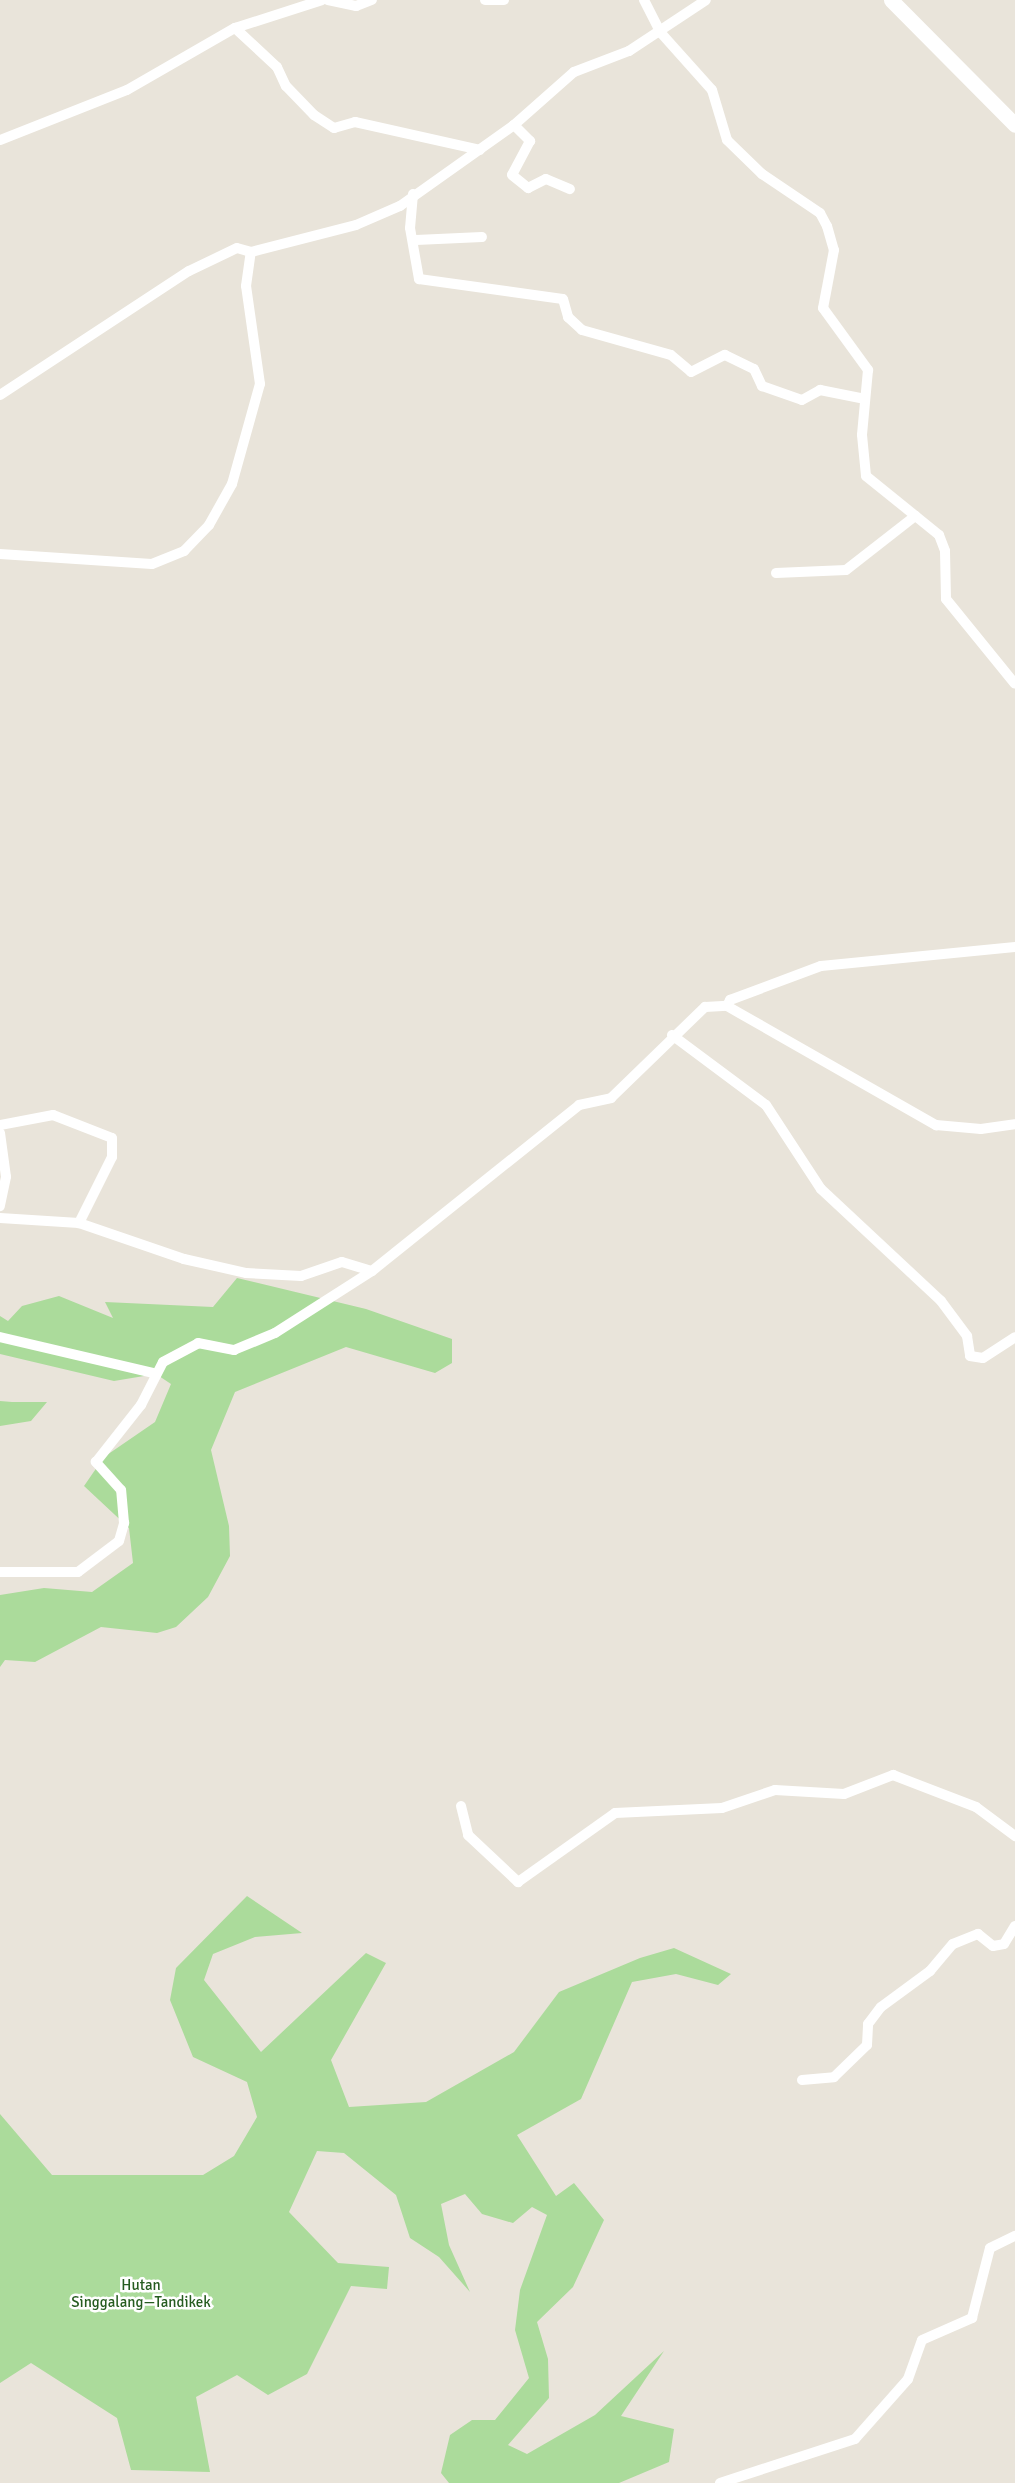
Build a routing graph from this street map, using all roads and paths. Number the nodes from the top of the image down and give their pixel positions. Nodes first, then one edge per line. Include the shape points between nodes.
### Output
1 (322, 0) edge
2 (328, 0) edge
3 (372, 0) edge
4 (485, 0) edge
5 (504, 0) edge
6 (644, 0) edge
7 (706, 0) edge
8 (891, 0) edge
9 (235, 28) junction
10 (661, 33) junction
11 (514, 124) junction
12 (1015, 125) edge
13 (0, 140) edge
14 (480, 150) junction
15 (570, 189) dead end
16 (413, 194) junction
17 (482, 237) dead end
18 (416, 240) junction
19 (251, 252) junction
20 (0, 395) edge
21 (866, 399) junction
22 (915, 516) junction
23 (0, 554) edge
24 (776, 573) dead end
25 (1015, 684) edge
26 (1015, 947) edge
27 (727, 1006) junction
28 (672, 1035) junction
29 (1015, 1124) edge
30 (0, 1125) edge
31 (0, 1133) edge
32 (0, 1206) edge
33 (0, 1218) edge
34 (79, 1223) junction
35 (372, 1270) junction
36 (0, 1337) edge
37 (1015, 1337) edge
38 (154, 1373) junction
39 (0, 1572) edge
40 (461, 1806) dead end
41 (1015, 1836) edge
42 (1015, 1926) edge
43 (802, 2080) dead end
44 (1015, 2236) edge
45 (720, 2483) edge

1 - 9 street
2 - 3 street via 356,6
4 - 5 street
6 - 10 street
7 - 10 street
8 - 12 main road
9 - 13 street via 127,90
9 - 14 street via 278,67 286,86 314,115 334,128 355,122 399,136
10 - 11 street via 574,72
10 - 21 street via 712,90 727,140 738,153 820,213 834,240 823,308 864,362
11 - 14 street
11 - 15 street via 530,141 512,175 528,188 546,179
14 - 16 street
16 - 18 street via 410,228
16 - 19 street via 380,216
17 - 18 street
18 - 21 street via 417,272 424,281 563,298 568,317 582,330 671,355 691,372 725,355 754,369 762,386 802,400 820,390
19 - 20 street via 237,248 189,271
19 - 23 street via 246,286 260,384 232,484 197,540 169,561 152,564
21 - 22 street via 866,476
22 - 24 street via 846,570
22 - 25 street via 944,543 946,599
26 - 27 street via 821,966 730,1000
27 - 28 street via 705,1006
27 - 29 street via 936,1125 981,1129
28 - 35 street via 611,1098 579,1105
28 - 37 street via 766,1105 821,1189 941,1301 967,1336 970,1356 983,1358
30 - 34 street via 53,1115 112,1138 112,1157
31 - 32 street via 6,1177
33 - 34 street
34 - 35 street via 184,1259 246,1273 301,1276 342,1262
35 - 38 street via 275,1334 234,1350 198,1343 174,1354
36 - 38 street
38 - 39 street via 141,1405 96,1461 121,1490 124,1523 119,1541 78,1572
40 - 41 street via 468,1834 518,1881 615,1813 722,1808 775,1790 844,1794 893,1775 976,1807
42 - 43 street via 1004,1944 993,1946 978,1934 953,1944 930,1971 880,2007 868,2024 867,2045 834,2077
44 - 45 street via 990,2248 972,2318 922,2340 908,2379 855,2439

